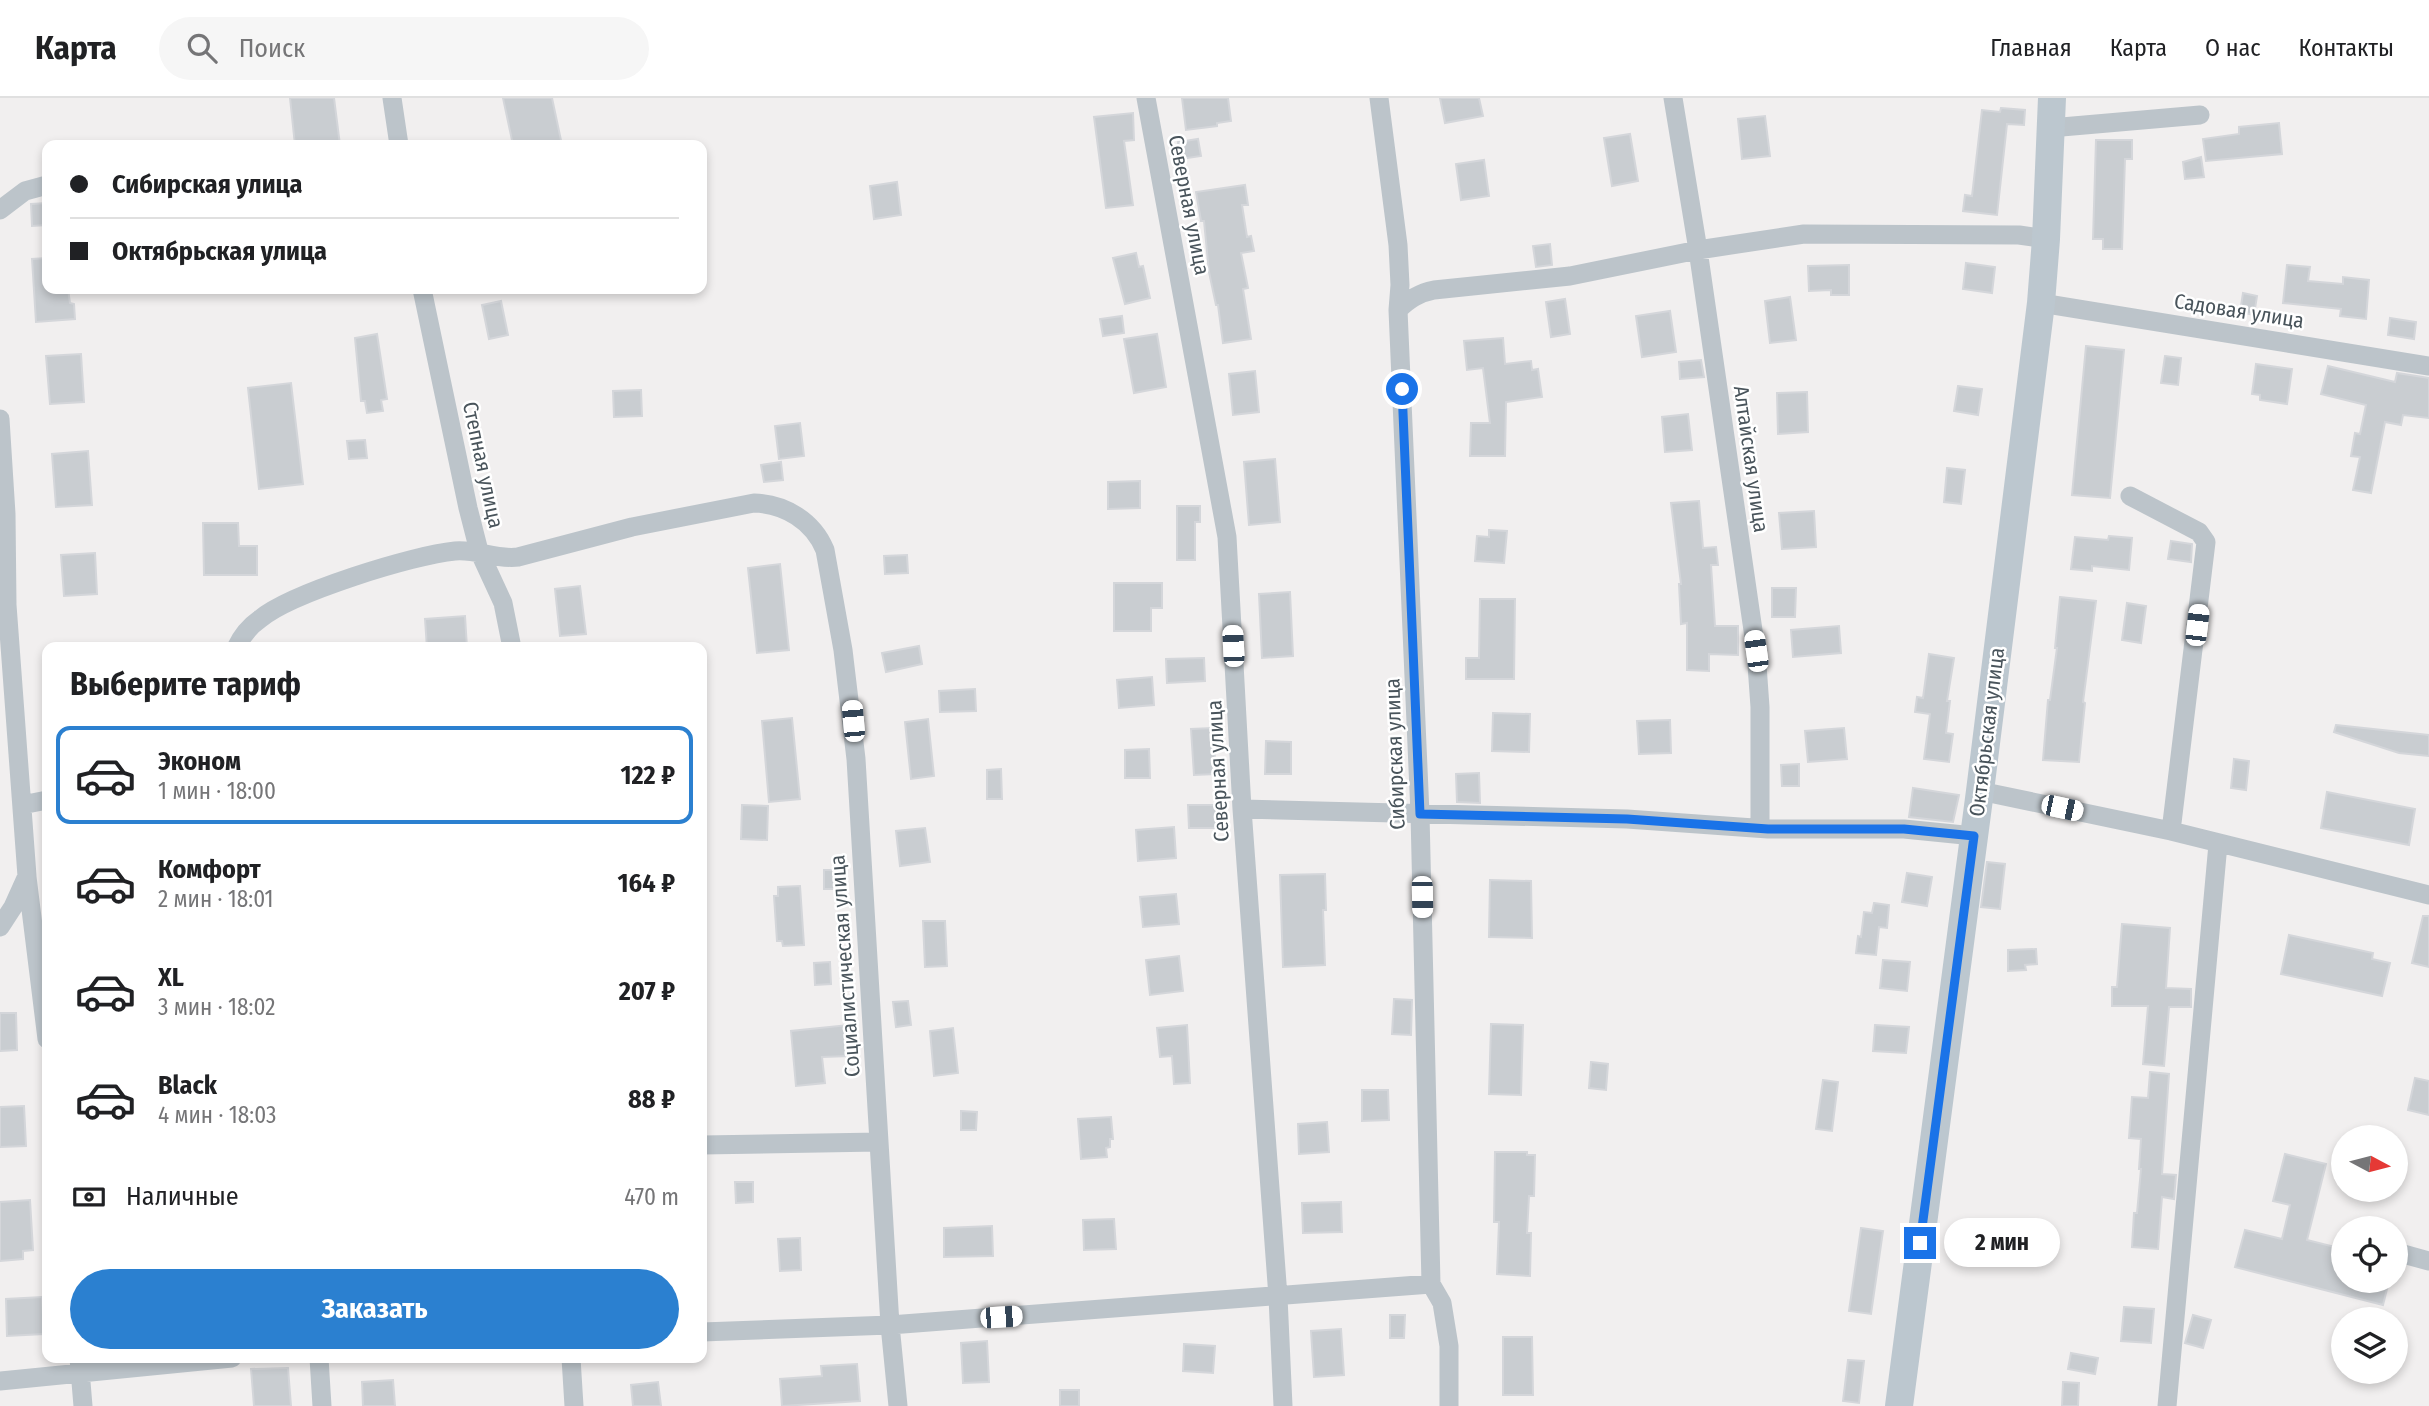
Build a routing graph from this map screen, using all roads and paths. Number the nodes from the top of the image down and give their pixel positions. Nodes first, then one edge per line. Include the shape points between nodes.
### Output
1 (392, 98) edge
2 (1146, 98) edge
3 (1379, 98) edge
4 (1674, 98) edge
5 (2052, 98) edge
6 (2200, 115) dead end
7 (2050, 128) junction
8 (398, 140) edge
9 (42, 186) edge
10 (0, 210) edge
11 (2046, 239) junction
12 (1698, 250) junction
13 (423, 294) edge
14 (2041, 303) junction
15 (1398, 310) junction
16 (2429, 366) edge
17 (0, 419) edge
18 (2130, 496) dead end
19 (479, 551) junction
20 (238, 642) edge
21 (511, 642) edge
22 (1980, 791) junction
23 (42, 801) edge
24 (22, 805) junction
25 (1242, 809) junction
26 (1420, 814) junction
27 (1760, 828) junction
28 (2171, 831) junction
29 (1974, 836) junction
30 (2218, 844) junction
31 (27, 876) junction
32 (2429, 895) edge
33 (0, 927) edge
34 (42, 984) edge
35 (879, 1142) junction
36 (707, 1144) edge
37 (2408, 1255) edge
38 (2429, 1261) edge
39 (1432, 1284) junction
40 (1278, 1297) junction
41 (890, 1325) junction
42 (707, 1332) edge
43 (123, 1363) edge
44 (319, 1363) edge
45 (571, 1363) edge
46 (80, 1365) edge
47 (0, 1381) edge
48 (83, 1406) edge
49 (322, 1406) edge
50 (574, 1406) edge
51 (898, 1406) edge
52 (1283, 1406) edge
53 (1449, 1406) edge
54 (1899, 1406) edge
55 (2167, 1406) edge

1 - 8 street
2 - 25 street, Северная улица via 1227,537
3 - 15 street, Сибирская улица via 1398,245
4 - 12 street, Алтайская улица
5 - 7 street, Октябрьская улица
6 - 7 street
7 - 11 street, Октябрьская улица
9 - 10 street via 25,191
11 - 12 street via 1804,234
11 - 14 street, Октябрьская улица
12 - 15 street via 1570,276 1434,290 1415,296
12 - 27 street, Алтайская улица via 1756,651
13 - 19 street, Степная улица
14 - 16 street, Садовая улица
14 - 22 street, Октябрьская улица
15 - 26 street, Сибирская улица
17 - 24 street via 7,605
18 - 28 street via 2199,532 2207,548
19 - 20 street via 442,552 321,589 260,618
19 - 21 street, Степная улица via 500,596
19 - 35 street, Социалистическая улица via 518,556 754,503 791,512 813,529 825,550 851,702
22 - 28 street
22 - 29 street, Октябрьская улица
23 - 24 street
24 - 31 street
25 - 26 street
25 - 40 street, Северная улица
26 - 27 street via 1627,819
26 - 39 street, Сибирская улица
27 - 29 street via 1904,829
28 - 30 street
29 - 54 street, Октябрьская улица
30 - 32 street
30 - 55 street
31 - 33 street
31 - 34 street
35 - 36 street
35 - 41 street, Социалистическая улица
37 - 38 street
39 - 40 street
39 - 53 street, Сибирская улица via 1442,1303 1449,1346
40 - 41 street
40 - 52 street, Северная улица
41 - 42 street
41 - 51 street, Социалистическая улица
43 - 46 street
44 - 49 street
45 - 50 street
46 - 47 street
46 - 48 street

